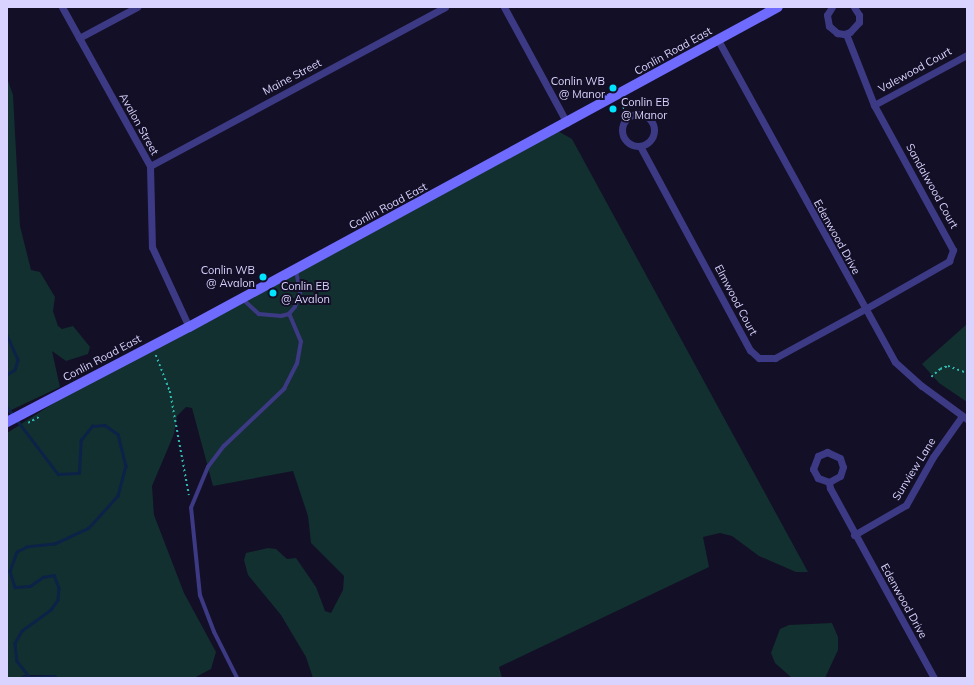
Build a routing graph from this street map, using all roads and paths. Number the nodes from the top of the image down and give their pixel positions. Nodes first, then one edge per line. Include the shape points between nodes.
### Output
1 (62, 7) edge
2 (137, 7) edge
3 (444, 7) edge
4 (504, 7) edge
5 (778, 7) edge
6 (832, 7) edge
7 (854, 7) edge
8 (846, 34) junction
9 (79, 38) junction
10 (718, 40) junction
11 (967, 55) edge
12 (618, 95) junction
13 (874, 105) junction
14 (627, 117) junction
15 (568, 123) junction
16 (640, 146) junction
17 (150, 166) junction
18 (296, 269) junction
19 (242, 298) junction
20 (865, 309) junction
21 (288, 314) junction
22 (189, 327) junction
23 (151, 346) junction
24 (967, 372) edge
25 (931, 377) dead end
26 (965, 417) edge
27 (7, 422) edge
28 (829, 482) junction
29 (192, 508) junction
30 (854, 535) junction
31 (237, 678) edge
32 (934, 678) edge

1 - 9 street, Avalon Street
2 - 9 street
3 - 17 street, Maine Street
4 - 15 street
5 - 10 street, Conlin Road East
6 - 8 street via 827,16 829,26 837,33
7 - 8 street via 859,15 858,22 856,28
8 - 13 street, Sandalwood Court
9 - 17 street, Avalon Street
10 - 12 street, Conlin Road East
10 - 20 street, Edenwood Drive
11 - 13 street, Valewood Court
12 - 14 path
12 - 15 street, Conlin Road East
13 - 20 street, Sandalwood Court via 953,250 949,261
14 - 16 street via 622,126 623,137 630,144
14 - 16 street via 641,114 652,123 652,138
15 - 18 street, Conlin Road East
16 - 20 street, Elmwood Court via 750,350 759,358 775,358
17 - 22 street, Avalon Street via 152,247
18 - 19 street, Conlin Road East
18 - 21 lane via 300,293 296,307
19 - 21 lane via 259,314
19 - 22 street, Conlin Road East
20 - 26 street, Edenwood Drive via 900,368
21 - 29 lane via 301,342 297,364 284,389 224,446 208,467
22 - 23 street, Conlin Road East
23 - 27 street, Conlin Road East
23 - 29 path via 170,391
24 - 25 path via 948,366
26 - 30 street, Sunview Lane via 933,457 906,505
28 - 28 street via 840,476 843,467 840,458 827,452 818,456 813,469 818,478
28 - 30 street, Edenwood Drive
29 - 31 lane via 200,596 214,632
30 - 32 street, Edenwood Drive

